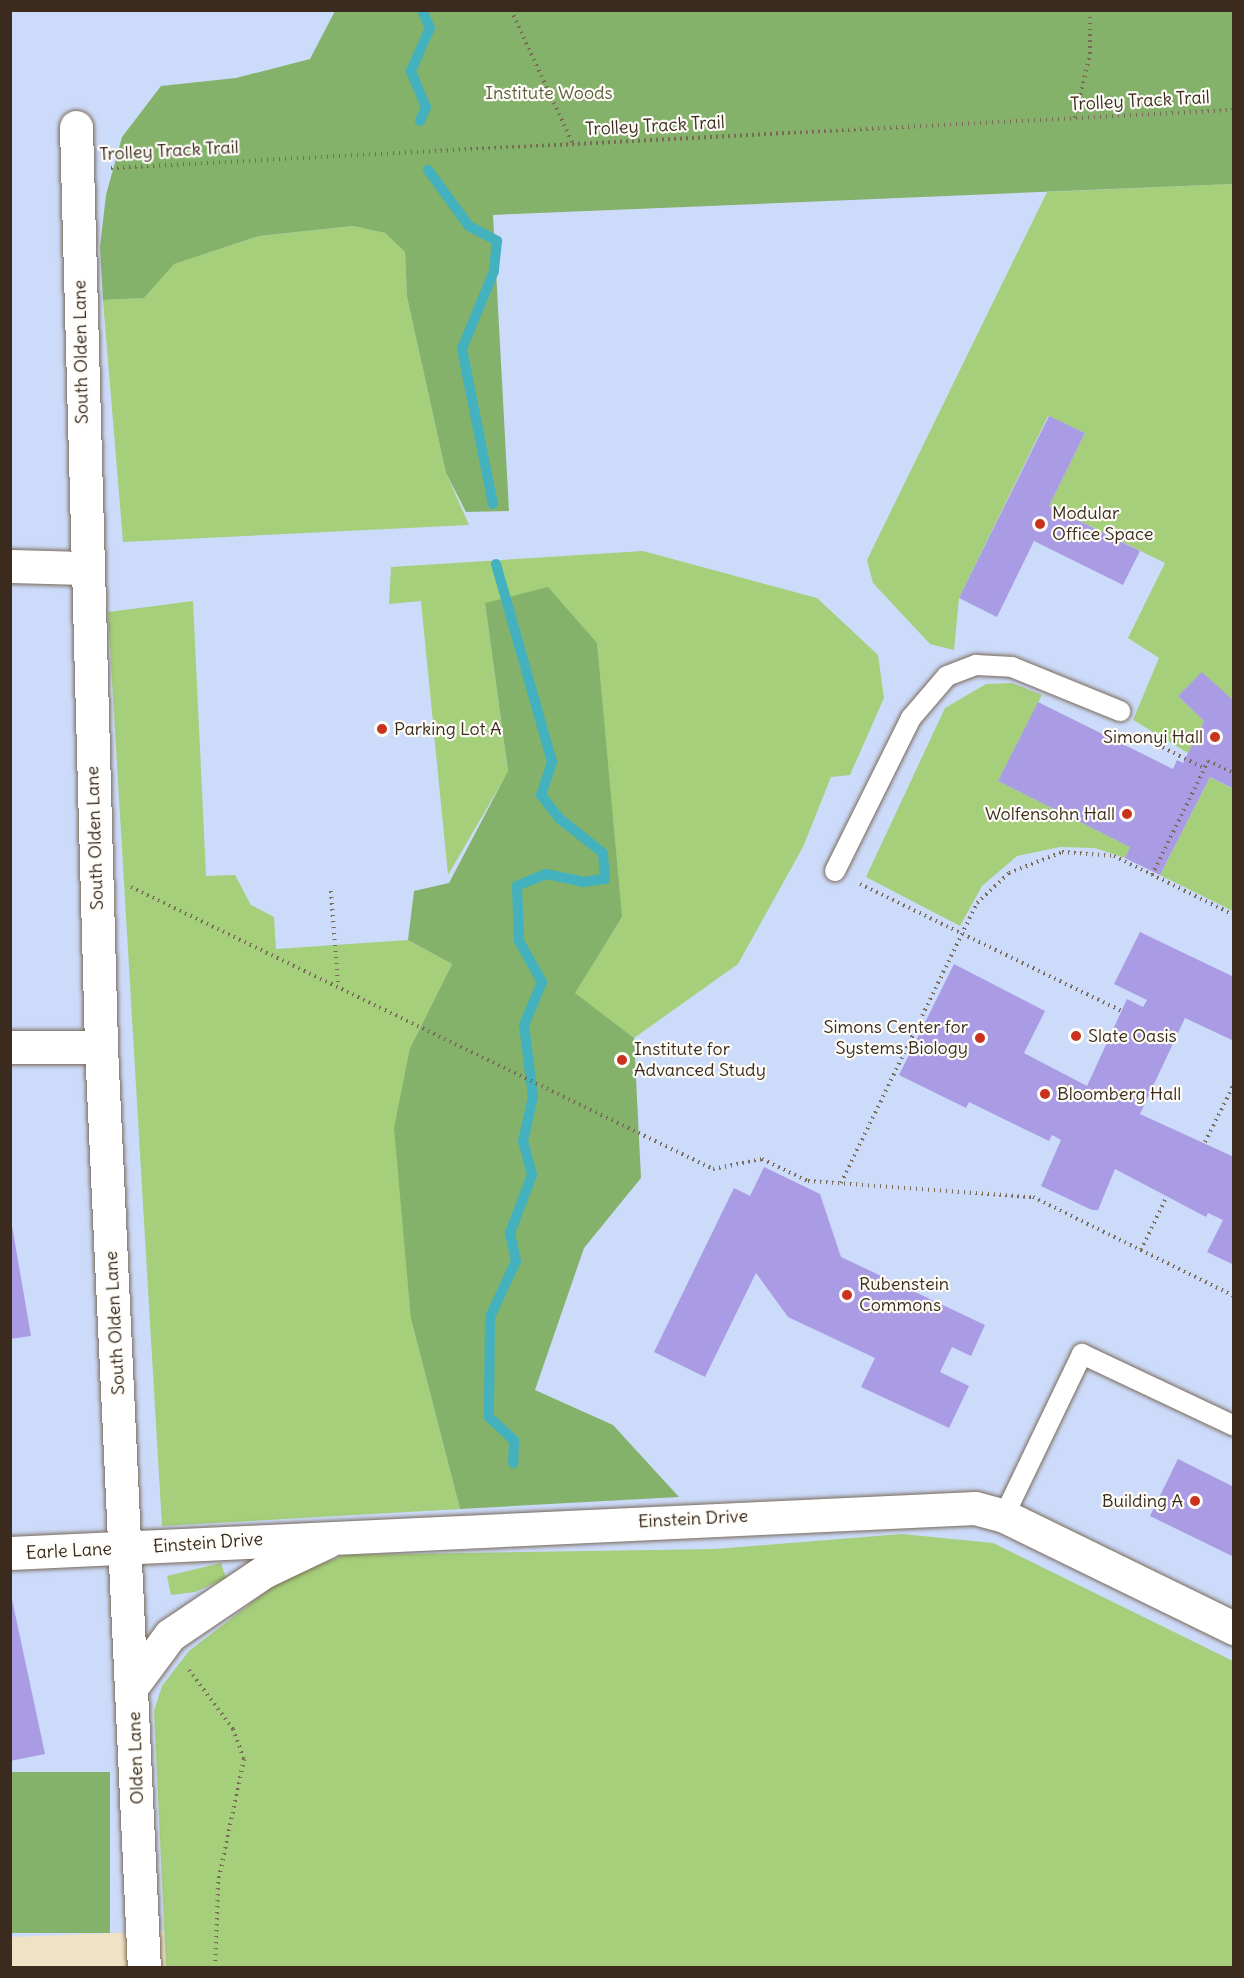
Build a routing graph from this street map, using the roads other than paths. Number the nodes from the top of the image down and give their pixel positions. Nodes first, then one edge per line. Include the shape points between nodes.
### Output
1 (76, 127) dead end
2 (10, 566) edge
3 (85, 568) junction
4 (1120, 711) dead end
5 (835, 872) road end
6 (10, 1047) edge
7 (101, 1047) junction
8 (1233, 1426) edge
9 (1004, 1516) junction
10 (341, 1534) junction
11 (127, 1548) junction
12 (10, 1553) edge
13 (1233, 1628) edge
14 (133, 1685) junction
15 (144, 1968) edge

1 - 3 street, South Olden Lane
2 - 3 street
3 - 7 street, South Olden Lane
4 - 5 lane via 1012,667 976,665 947,676 911,718
6 - 7 street
7 - 11 street, South Olden Lane
8 - 9 lane via 1082,1354
9 - 10 street, Einstein Drive via 945,1508
9 - 13 street, Einstein Drive
10 - 11 street, Einstein Drive
10 - 14 street via 265,1571 170,1635
11 - 12 street, Earle Lane
11 - 14 street, Olden Lane
14 - 15 street, Olden Lane

